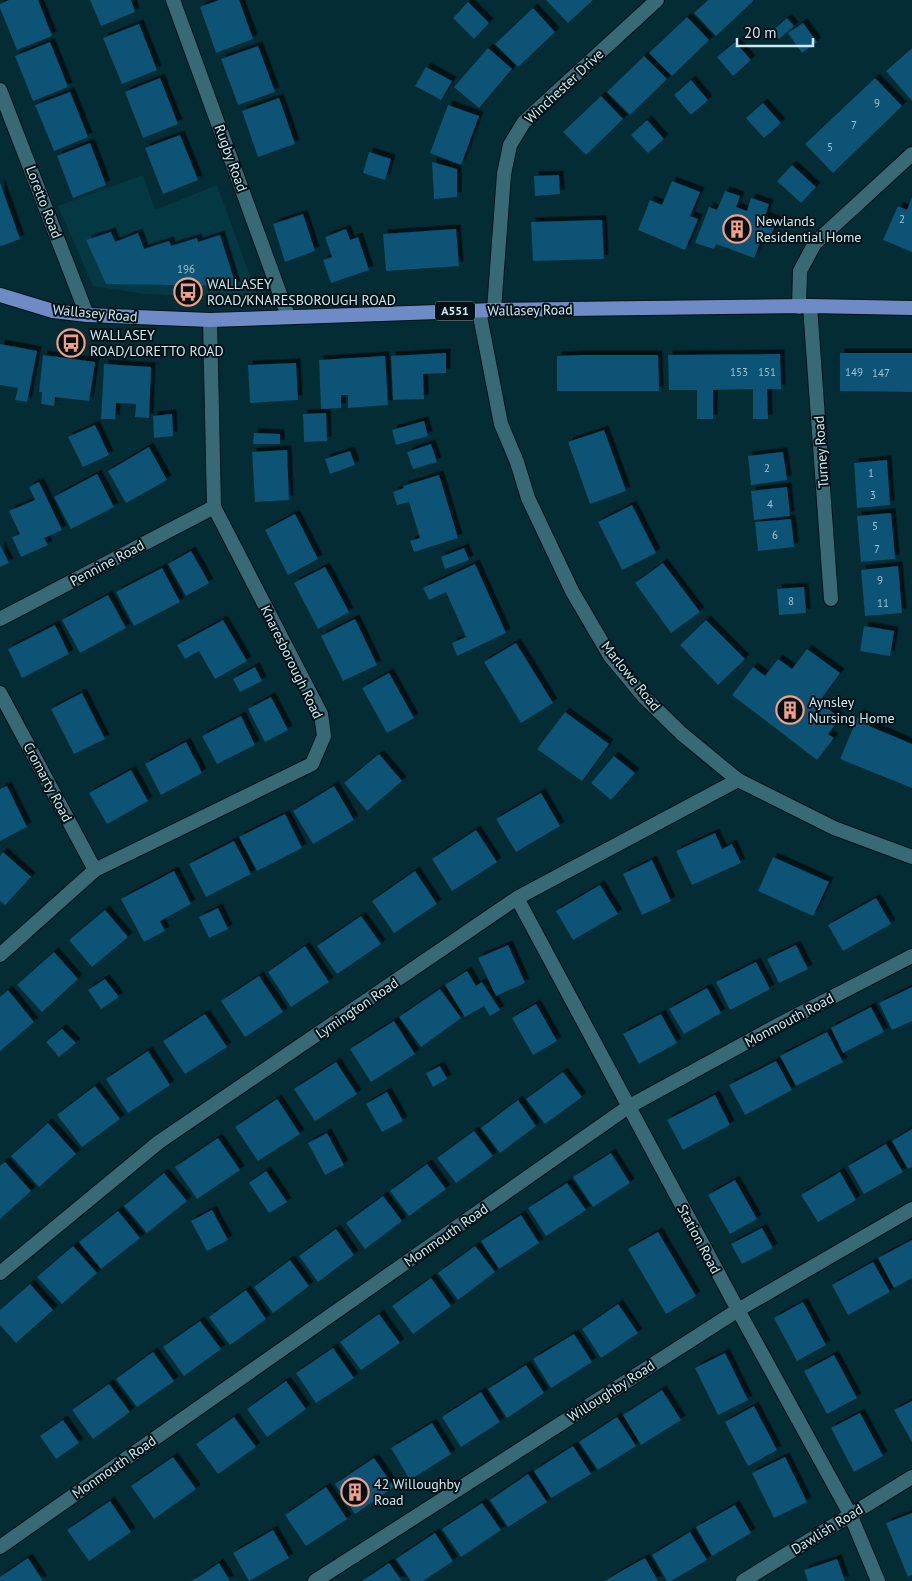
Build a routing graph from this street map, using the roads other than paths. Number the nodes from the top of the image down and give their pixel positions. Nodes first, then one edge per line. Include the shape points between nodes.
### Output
1 (172, 0) edge
2 (657, 0) edge
3 (0, 90) edge
4 (912, 154) edge
5 (0, 295) edge
6 (804, 306) junction
7 (912, 308) edge
8 (494, 310) junction
9 (479, 311) junction
10 (88, 315) junction
11 (288, 316) junction
12 (210, 320) junction
13 (214, 507) junction
14 (831, 598) dead end
15 (0, 619) edge
16 (0, 693) edge
17 (738, 780) junction
18 (912, 858) edge
19 (95, 870) junction
20 (517, 898) junction
21 (0, 955) edge
22 (912, 956) edge
23 (628, 1107) junction
24 (912, 1209) edge
25 (0, 1273) edge
26 (738, 1310) junction
27 (912, 1477) edge
28 (850, 1514) junction
29 (0, 1547) edge
30 (315, 1581) edge
31 (743, 1581) edge
32 (878, 1581) edge

1 - 11 street, Rugby Road
2 - 8 street, Winchester Drive via 524,122 510,145 504,174
3 - 10 street, Loretto Road
4 - 6 street, Turney Road via 815,243 800,271
5 - 10 main road, Wallasey Road / A551 via 53,311
6 - 7 main road, Wallasey Road / A551
6 - 8 main road, Wallasey Road / A551
6 - 14 street, Turney Road
8 - 9 main road, Wallasey Road / A551
9 - 11 main road, Wallasey Road / A551
9 - 17 street, Marlowe Road via 501,424 542,532 572,591 610,656 644,697 682,734
10 - 12 main road, Wallasey Road / A551
11 - 12 main road, Wallasey Road / A551
12 - 13 street, Knaresborough Road
13 - 15 street, Pennine Road
13 - 19 street, Knaresborough Road via 320,714 324,736 312,764
16 - 19 street, Cromarty Road
17 - 18 street, Marlowe Road via 834,828
17 - 20 street, Lymington Road
19 - 21 street, Knaresborough Road
20 - 23 street, Station Road
20 - 25 street, Lymington Road via 159,1142
22 - 23 street, Monmouth Road
23 - 26 street, Station Road
23 - 29 street, Monmouth Road
24 - 26 street, Willoughby Road
26 - 28 street, Station Road
26 - 30 street, Willoughby Road
27 - 28 street, Dawlish Road
28 - 31 street, Dawlish Road
28 - 32 street, Station Road

